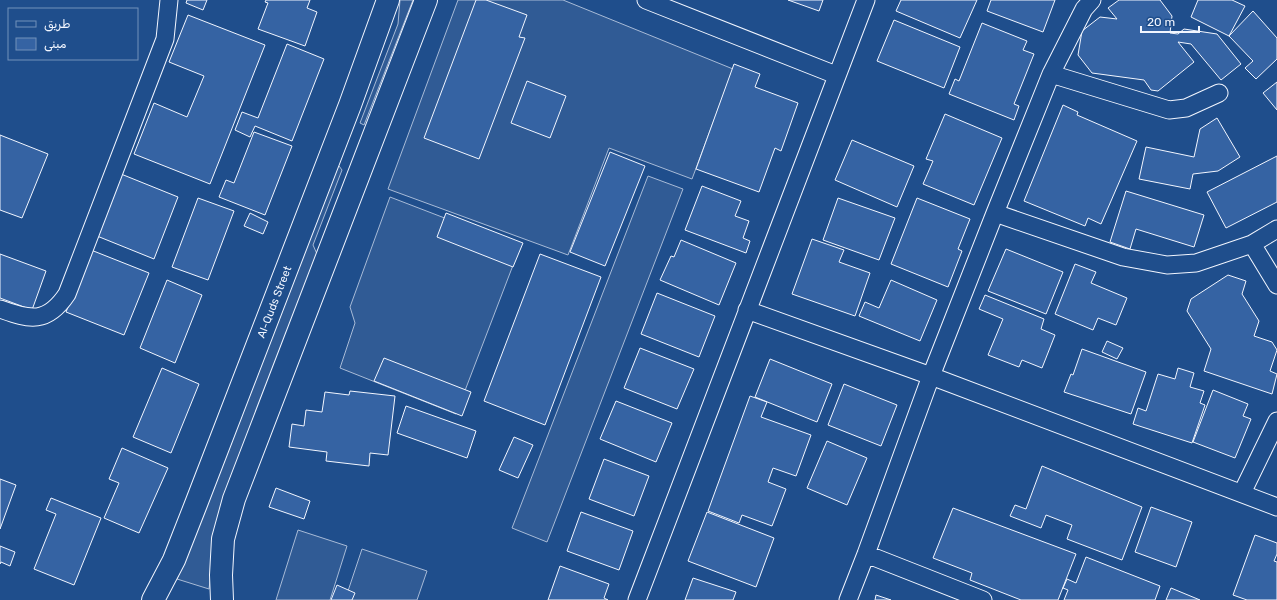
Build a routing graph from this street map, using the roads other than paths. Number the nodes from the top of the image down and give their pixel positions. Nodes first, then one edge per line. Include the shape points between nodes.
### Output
1 (169, 0) edge
2 (388, 0) edge
3 (426, 0) edge
4 (646, 0) edge
5 (866, 0) edge
6 (1092, 0) edge
7 (1051, 74) junction
8 (836, 75) junction
9 (1219, 93) dead end
10 (345, 118) junction
11 (376, 130) junction
12 (329, 158) junction
13 (360, 170) junction
14 (994, 213) junction
15 (1277, 229) edge
16 (1252, 244) junction
17 (1277, 285) edge
18 (0, 309) edge
19 (747, 310) junction
20 (931, 376) junction
21 (1277, 420) edge
22 (1242, 493) junction
23 (1277, 507) edge
24 (866, 554) junction
25 (154, 600) edge
26 (222, 600) edge
27 (638, 600) edge
28 (848, 600) edge
29 (983, 600) edge

1 - 18 street via 165,38 67,294 61,303 42,317 24,318
2 - 10 main road, Al-Quds Street
3 - 11 main road
4 - 8 street
5 - 8 street
6 - 7 street via 1084,9
7 - 9 street via 1169,110 1186,108
7 - 14 street
8 - 19 street
10 - 11 main road via 353,126 366,132
10 - 12 main road, Al-Quds Street
11 - 13 main road
12 - 13 main road via 340,157 353,163
12 - 25 main road, Al-Quds Street via 174,560
13 - 26 main road via 234,499 223,539
14 - 16 street via 1123,257 1167,265 1196,263
14 - 20 street
15 - 16 street
16 - 17 street
19 - 20 street
19 - 27 street
20 - 22 street
20 - 24 street
21 - 22 street
22 - 23 street
24 - 28 street
24 - 29 street

